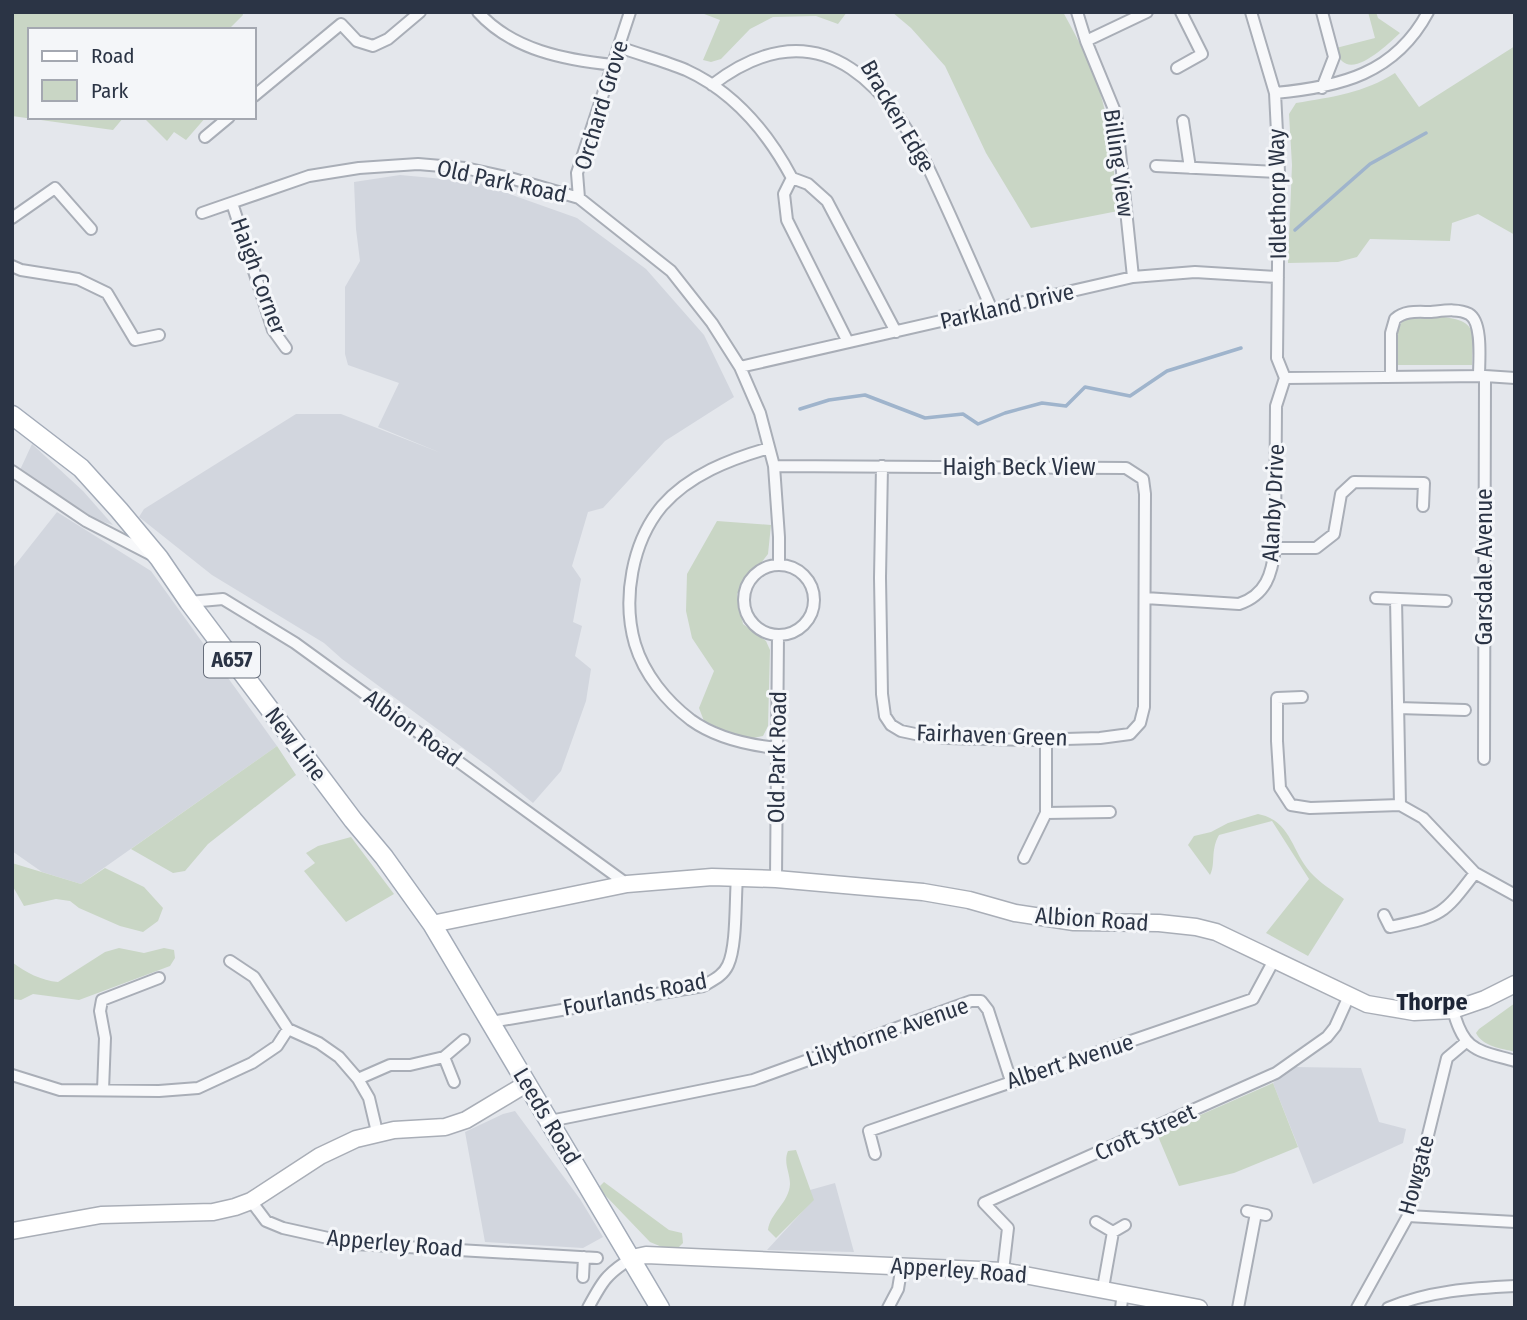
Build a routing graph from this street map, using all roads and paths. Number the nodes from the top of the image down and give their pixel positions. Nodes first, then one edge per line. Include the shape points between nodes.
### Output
1 (420, 12) edge
2 (478, 12) edge
3 (630, 12) edge
4 (1076, 12) edge
5 (1147, 12) edge
6 (1181, 12) edge
7 (1251, 12) edge
8 (1322, 12) edge
9 (1428, 12) edge
10 (1086, 41) junction
11 (619, 47) junction
12 (731, 59) dead end
13 (614, 65) junction
14 (1177, 68) dead end
15 (880, 77) dead end
16 (712, 85) junction
17 (1322, 88) junction
18 (1275, 93) junction
19 (256, 94) edge
20 (227, 119) edge
21 (1183, 121) dead end
22 (205, 137) dead end
23 (1156, 166) dead end
24 (1190, 168) junction
25 (1279, 172) junction
26 (792, 178) junction
27 (579, 198) junction
28 (232, 203) junction
29 (202, 213) dead end
30 (12, 218) edge
31 (91, 229) dead end
32 (12, 266) edge
33 (1133, 277) junction
34 (1278, 277) junction
35 (992, 310) junction
36 (896, 332) junction
37 (159, 335) dead end
38 (848, 342) junction
39 (286, 348) dead end
40 (740, 367) junction
41 (1482, 376) junction
42 (1391, 377) junction
43 (1285, 378) junction
44 (1515, 378) edge
45 (12, 415) edge
46 (769, 448) junction
47 (774, 466) junction
48 (882, 466) junction
49 (12, 471) edge
50 (1423, 506) dead end
51 (1275, 548) junction
52 (159, 558) junction
53 (779, 565) junction
54 (1145, 598) junction
55 (1376, 598) dead end
56 (1396, 599) junction
57 (1446, 601) dead end
58 (188, 602) junction
59 (778, 635) junction
60 (1302, 697) dead end
61 (1398, 708) junction
62 (1465, 710) dead end
63 (1046, 739) junction
64 (777, 748) junction
65 (1484, 759) dead end
66 (1400, 805) junction
67 (1110, 812) dead end
68 (1046, 813) junction
69 (1024, 858) dead end
70 (1475, 873) junction
71 (737, 878) junction
72 (776, 879) junction
73 (628, 884) junction
74 (1515, 895) edge
75 (1384, 915) dead end
76 (432, 924) junction
77 (1390, 927) junction
78 (1383, 938) dead end
79 (1274, 960) junction
80 (230, 961) dead end
81 (159, 978) dead end
82 (1515, 984) edge
83 (1349, 996) junction
84 (1454, 1010) junction
85 (491, 1022) junction
86 (288, 1029) junction
87 (464, 1040) dead end
88 (1466, 1042) junction
89 (444, 1057) junction
90 (1515, 1061) edge
91 (12, 1074) edge
92 (358, 1079) junction
93 (1011, 1081) junction
94 (454, 1082) dead end
95 (526, 1084) junction
96 (103, 1090) junction
97 (550, 1121) junction
98 (377, 1132) junction
99 (875, 1154) dead end
100 (251, 1200) junction
101 (1256, 1213) dead end
102 (1408, 1216) junction
103 (1096, 1222) dead end
104 (1515, 1222) edge
105 (1125, 1226) dead end
106 (12, 1231) edge
107 (1113, 1232) junction
108 (584, 1257) junction
109 (597, 1258) dead end
110 (632, 1258) junction
111 (902, 1265) junction
112 (1003, 1270) junction
113 (583, 1277) dead end
114 (1515, 1286) edge
115 (1104, 1288) junction
116 (1122, 1300) edge
117 (588, 1308) edge
118 (660, 1308) edge
119 (888, 1308) edge
120 (1199, 1308) edge
121 (1238, 1308) edge
122 (1357, 1308) edge
123 (1388, 1308) edge

1 - 19 street via 373,46 357,41 341,24
2 - 13 street via 511,40 584,62
3 - 11 street, Orchard Grove
4 - 10 street, Billing View
5 - 10 street
6 - 14 street via 1202,54
7 - 18 street, Idlethorp Way
8 - 17 street via 1334,57
9 - 17 street via 1417,33 1397,54 1355,78
10 - 33 street, Billing View via 1116,114
11 - 13 street, Orchard Grove
11 - 16 street via 687,71
12 - 16 street
13 - 27 street, Orchard Grove via 577,173
15 - 35 street, Bracken Edge via 925,157
16 - 26 street via 748,114
17 - 18 street
18 - 25 street, Idlethorp Way
20 - 22 street
21 - 24 street
23 - 24 street
24 - 25 street
25 - 34 street, Idlethorp Way
26 - 36 street via 808,184 827,201
26 - 38 street via 784,194 787,220
27 - 28 street, Old Park Road via 465,168 418,164 309,176
27 - 40 street, Old Park Road via 671,271
28 - 29 street, Old Park Road
28 - 39 street, Haigh Corner via 273,330
30 - 31 street via 55,188
32 - 37 street via 78,279 107,293 135,340
33 - 34 street, Parkland Drive via 1195,272
33 - 35 street, Parkland Drive
34 - 43 street, Idlethorp Way via 1277,358
35 - 36 street, Parkland Drive
36 - 38 street, Parkland Drive
38 - 40 street, Parkland Drive
40 - 46 street, Old Park Road
41 - 42 street
41 - 42 street, Garsdale Avenue via 1475,320 1458,311 1408,312 1395,319
41 - 44 street
41 - 65 street, Garsdale Avenue
42 - 43 street
43 - 51 street, Alanby Drive via 1276,407
45 - 52 main road, New Line / A657 via 81,468
46 - 47 street, Old Park Road
46 - 64 street via 707,471 662,506 636,555 629,587 635,643 664,695 693,721 719,734
47 - 48 street, Haigh Beck View
47 - 53 street, Old Park Road
48 - 54 street, Haigh Beck View via 1126,468 1143,479
48 - 63 street, Fairhaven Green via 885,716 901,731 920,735
49 - 52 street via 86,521
50 - 51 street via 1424,483 1353,482 1341,494 1334,534 1316,548
51 - 54 street, Alanby Drive via 1265,585 1254,599 1217,604
52 - 58 main road, New Line / A657
53 - 59 street via 757,573 744,593 748,617 766,632
53 - 59 street via 801,572 809,581 814,604 805,624
54 - 63 street, Fairhaven Green via 1144,707 1136,730 1100,738
55 - 56 street
56 - 57 street
56 - 61 street
58 - 73 street, Albion Road via 223,599 295,643
58 - 76 main road, New Line / A657
59 - 64 street, Old Park Road
60 - 66 street via 1277,698 1280,789 1292,805
61 - 62 street
61 - 66 street
63 - 68 street
64 - 72 street, Old Park Road
66 - 70 street via 1423,818
67 - 68 street
68 - 69 street
70 - 74 street
70 - 77 street via 1444,911
71 - 72 street, Albion Road
71 - 73 street, Albion Road
71 - 85 street, Fourlands Road via 728,966 704,986
72 - 79 street, Albion Road via 923,892 1074,922 1196,927
73 - 76 street, Albion Road
75 - 77 street
76 - 85 main road, Leeds Road / A657
77 - 78 street
79 - 83 street, Albion Road
79 - 93 street, Albert Avenue via 1253,999
80 - 86 street via 254,977
81 - 96 street via 102,1000
82 - 84 street, Albion Road
83 - 84 street, Albion Road via 1414,1012
83 - 112 street, Croft Street via 1327,1037 1276,1073 984,1203 1008,1228
84 - 88 street via 1458,1031
85 - 95 main road, Leeds Road / A657
86 - 92 street via 339,1057
86 - 96 street via 277,1046 252,1063 198,1088
87 - 89 street
88 - 90 street
88 - 102 street, Howgate via 1447,1058
89 - 92 street via 390,1065
89 - 94 street
91 - 96 street via 60,1090
92 - 98 street via 369,1098
93 - 97 street, Lilythorne Avenue via 988,1010 981,1001 971,1001 753,1080
93 - 99 street, Albert Avenue via 869,1131
95 - 97 main road, Leeds Road / A657
95 - 98 street via 466,1120 444,1127
97 - 110 main road, Leeds Road / A657
98 - 100 street via 320,1156
100 - 106 street via 214,1212 101,1215
100 - 108 street, Apperley Road via 266,1221 355,1244
101 - 121 street
102 - 104 street
102 - 122 street, Howgate
103 - 107 street
105 - 107 street
107 - 115 street
108 - 109 street, Apperley Road
108 - 113 street
110 - 111 street, Apperley Road
110 - 117 street via 603,1280
110 - 118 main road, Leeds Road / A657
111 - 112 street, Apperley Road
111 - 119 street via 898,1289
112 - 115 street, Apperley Road
114 - 123 street via 1417,1297
115 - 116 street, Apperley Road
116 - 120 street, Apperley Road

